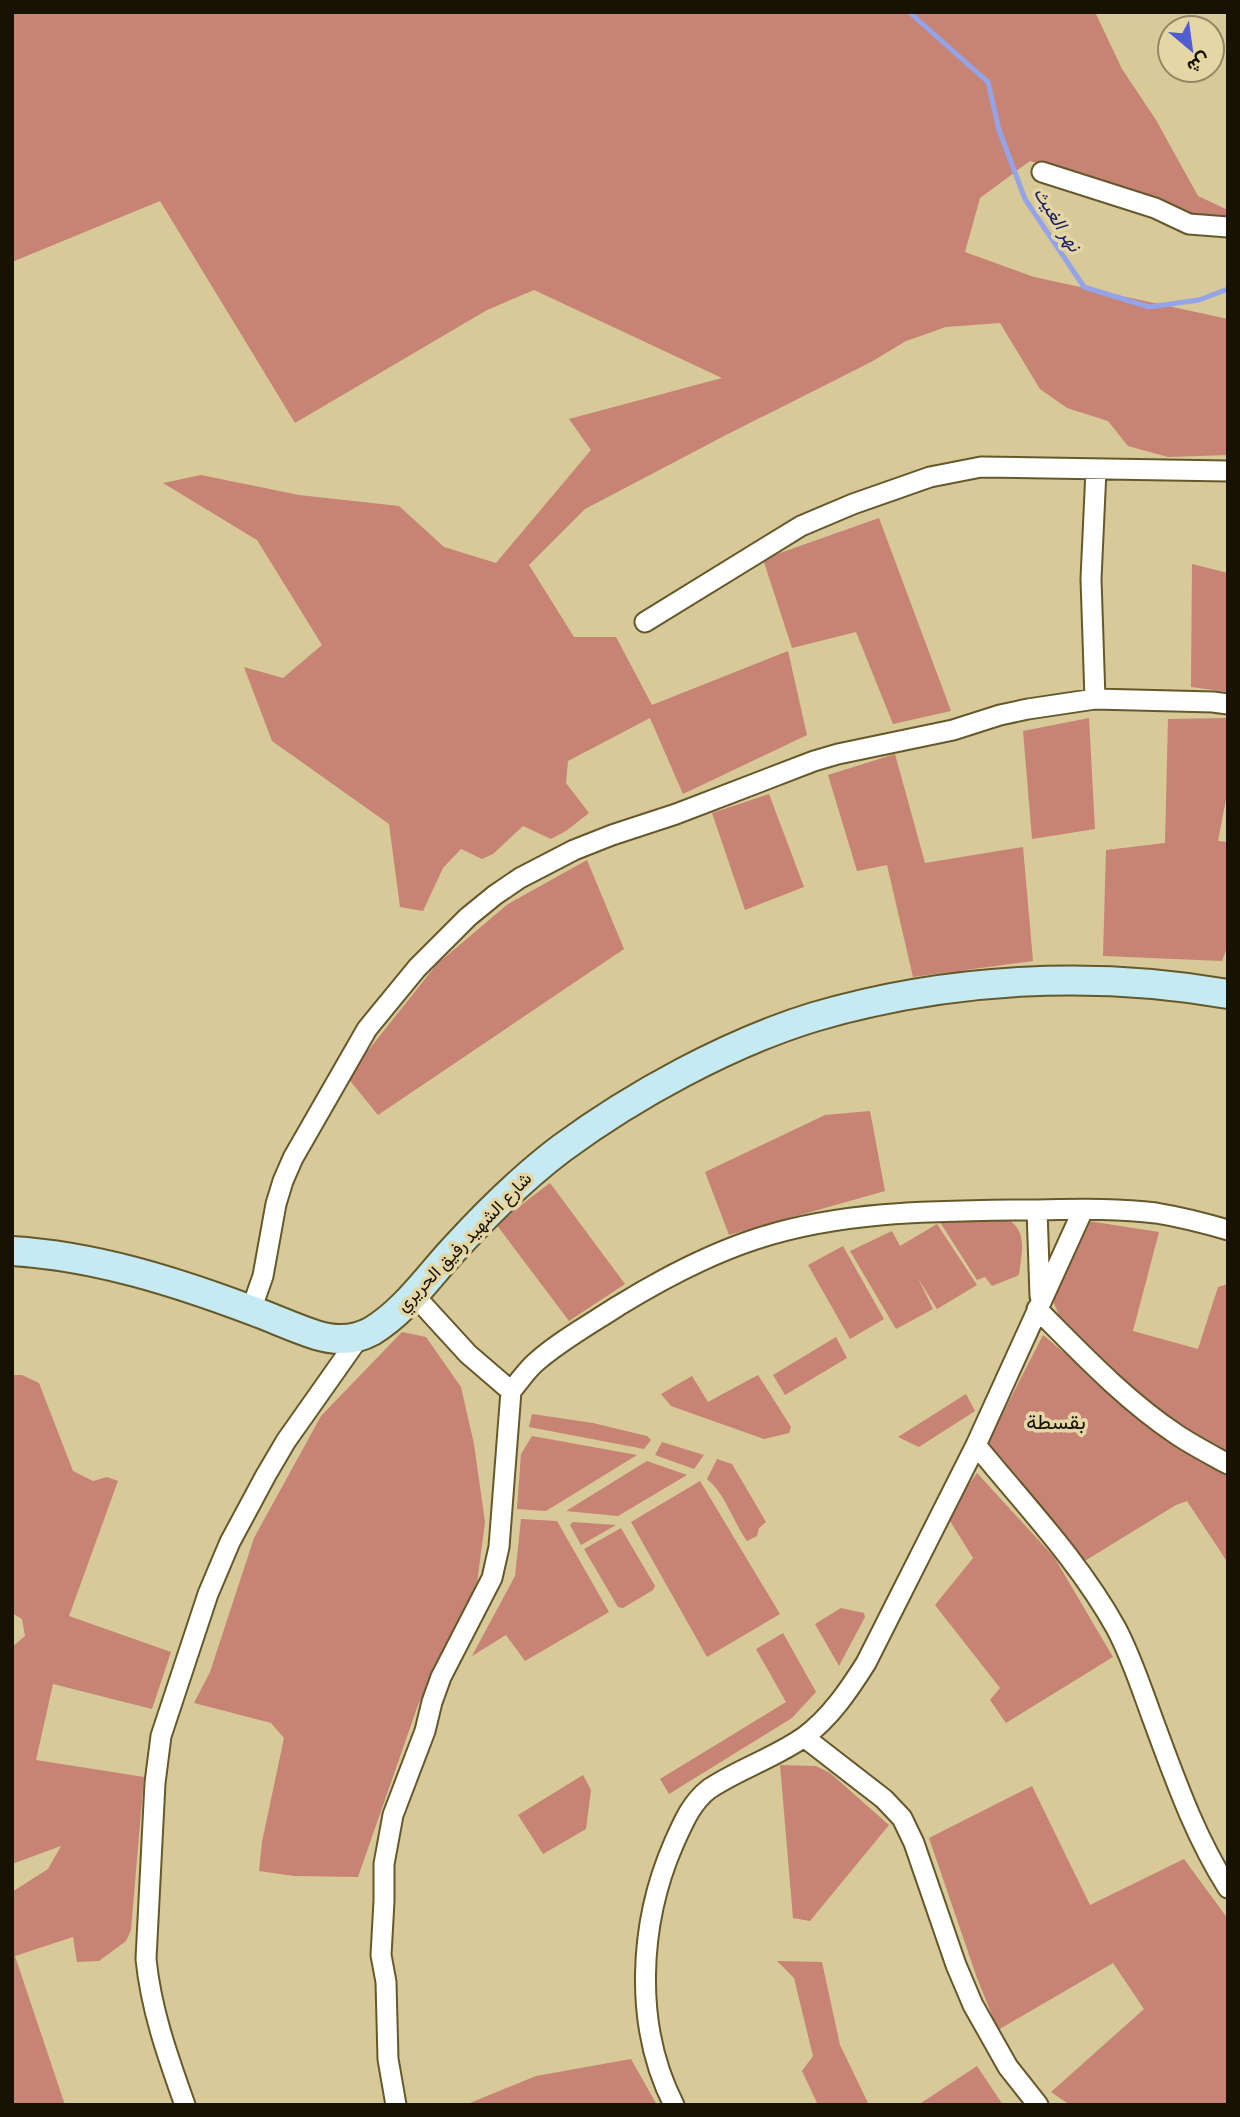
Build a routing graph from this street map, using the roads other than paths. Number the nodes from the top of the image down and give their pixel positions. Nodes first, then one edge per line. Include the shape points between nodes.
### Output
1 (1042, 172) dead end
2 (1228, 227) edge
3 (1096, 470) junction
4 (1228, 471) edge
5 (645, 622) dead end
6 (1095, 699) junction
7 (1228, 705) edge
8 (1228, 994) edge
9 (1037, 1210) junction
10 (1083, 1210) junction
11 (1228, 1230) edge
12 (12, 1251) edge
13 (414, 1295) junction
14 (1039, 1305) junction
15 (251, 1310) junction
16 (360, 1336) junction
17 (511, 1391) junction
18 (976, 1445) junction
19 (1228, 1464) edge
20 (804, 1737) junction
21 (1228, 1888) edge
22 (185, 2105) edge
23 (396, 2105) edge
24 (674, 2105) edge
25 (1038, 2105) edge

1 - 2 street via 1155,208 1189,224
3 - 4 street
3 - 5 street via 981,467 930,477 793,530
3 - 6 street via 1091,579
6 - 7 street
6 - 15 street via 1000,715 814,761 574,850 495,895 417,968 367,1029 346,1063 283,1181
8 - 13 street, شارع الشهيد رفيق الحريري via 1108,981 1002,983 877,1002 789,1026 666,1083 556,1153 499,1202
9 - 10 street
9 - 14 street
9 - 17 street via 878,1215 757,1239 681,1270 592,1322 535,1363
10 - 11 street via 1156,1213
10 - 14 street
12 - 15 street, شارع الشهيد رفيق الحريري via 43,1252 118,1268
13 - 16 street, شارع الشهيد رفيق الحريري via 381,1325
13 - 17 street via 468,1354
14 - 18 street
14 - 19 street via 1093,1364 1153,1418
15 - 16 street, شارع الشهيد رفيق الحريري via 327,1338
16 - 22 street via 286,1441 230,1542 161,1736 146,1959 155,2012
17 - 23 street via 499,1547 492,1578 441,1677 393,1815 384,1864 381,1955
18 - 20 street via 866,1663 837,1705
18 - 21 street via 1081,1573 1116,1628 1191,1818
20 - 24 street via 700,1796 685,1818 661,1876 648,1931 646,1988 656,2061
20 - 25 street via 902,1818 973,2005 1008,2067

